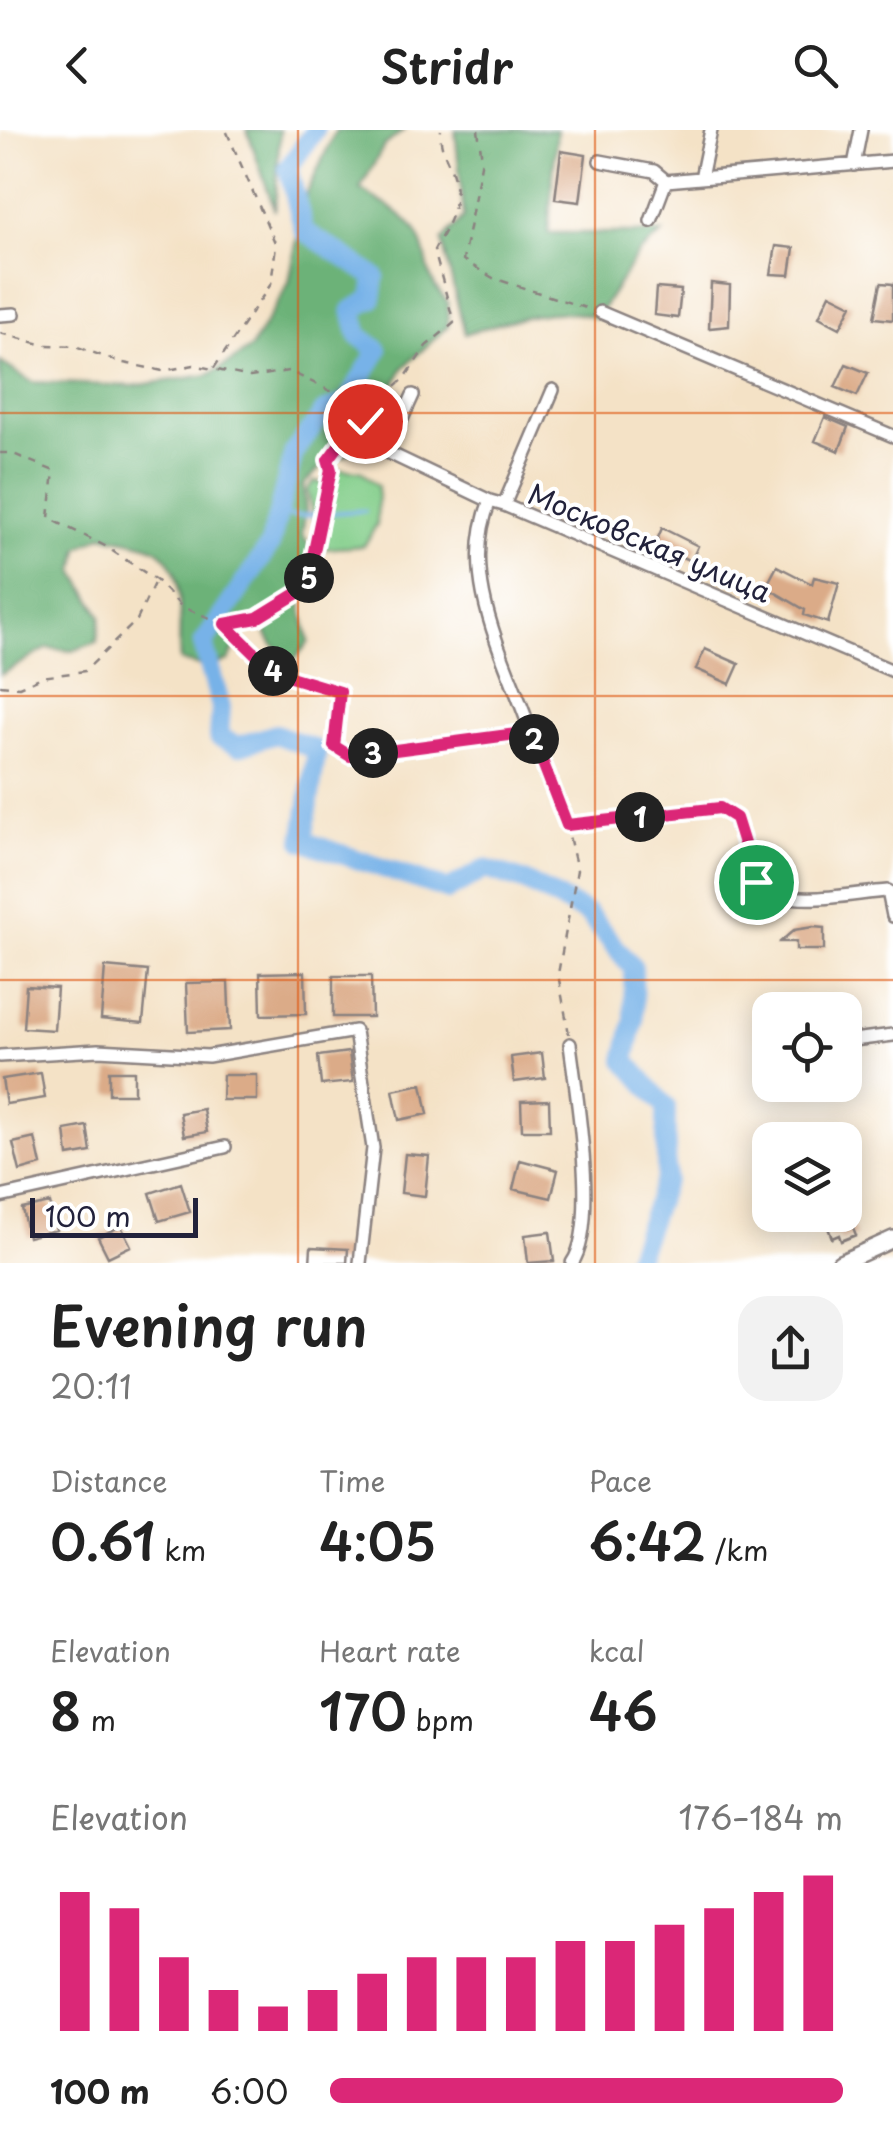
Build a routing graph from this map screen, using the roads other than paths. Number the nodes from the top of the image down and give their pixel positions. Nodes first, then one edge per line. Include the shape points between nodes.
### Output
1 (711, 130) edge
2 (861, 130) edge
3 (600, 161) dead end
4 (893, 161) edge
5 (854, 164) junction
6 (701, 178) junction
7 (666, 181) junction
8 (651, 221) dead end
9 (600, 312) road end
10 (553, 390) dead end
11 (413, 395) dead end
12 (893, 436) edge
13 (490, 501) junction
14 (504, 505) junction
15 (893, 671) edge
16 (531, 732) junction
17 (350, 756) road end
18 (893, 916) edge
19 (893, 1035) edge
20 (862, 1039) edge
21 (570, 1044) road end
22 (0, 1056) edge
23 (225, 1147) dead end
24 (0, 1197) edge
25 (893, 1239) edge
26 (360, 1263) edge
27 (572, 1263) edge
28 (840, 1263) edge

1 - 6 street
2 - 5 street
3 - 7 street via 654,171
4 - 5 street
5 - 6 street
6 - 7 street
7 - 8 street
9 - 12 street
10 - 14 street, Московская улица
11 - 13 street via 387,452
13 - 14 street
13 - 16 street via 481,523 479,590
14 - 15 street, Московская улица
16 - 17 street
16 - 18 street via 567,825 720,808 736,818 764,890 804,897 888,890
19 - 20 street
21 - 27 street via 585,1178 580,1252
22 - 26 street via 98,1050 208,1056 355,1032 373,1148
23 - 24 street
25 - 28 main road

